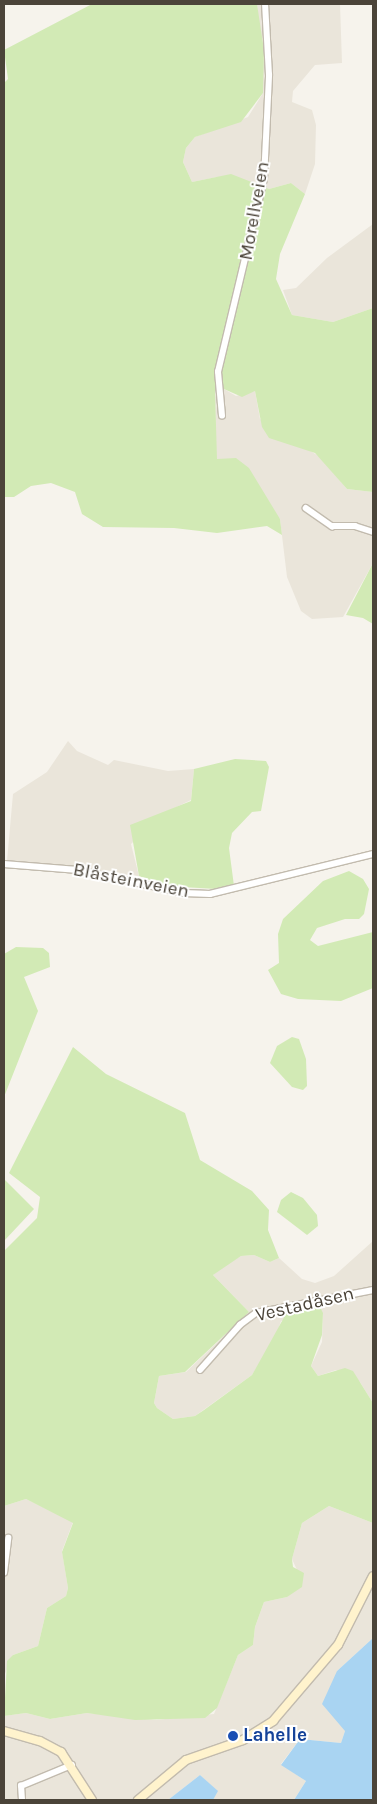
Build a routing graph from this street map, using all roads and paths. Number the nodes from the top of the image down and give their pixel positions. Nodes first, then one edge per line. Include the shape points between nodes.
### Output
1 (265, 4) edge
2 (222, 416) dead end
3 (306, 508) dead end
4 (373, 532) edge
5 (373, 854) edge
6 (4, 864) edge
7 (373, 1290) edge
8 (200, 1370) dead end
9 (8, 1538) dead end
10 (4, 1573) edge
11 (373, 1576) edge
12 (4, 1731) edge
13 (72, 1765) junction
14 (22, 1800) edge
15 (92, 1800) edge
16 (138, 1800) edge

1 - 2 street, Morellveien via 269,75 264,179 218,372
3 - 4 street via 332,526 355,526
5 - 6 street, Blåsteinveien via 210,894 184,893 78,870
7 - 8 street, Vestadåsen via 256,1313 240,1325
9 - 10 street
11 - 16 street via 338,1645 273,1721 243,1740 186,1760
12 - 13 street via 53,1747
13 - 14 street via 21,1786
13 - 15 street

